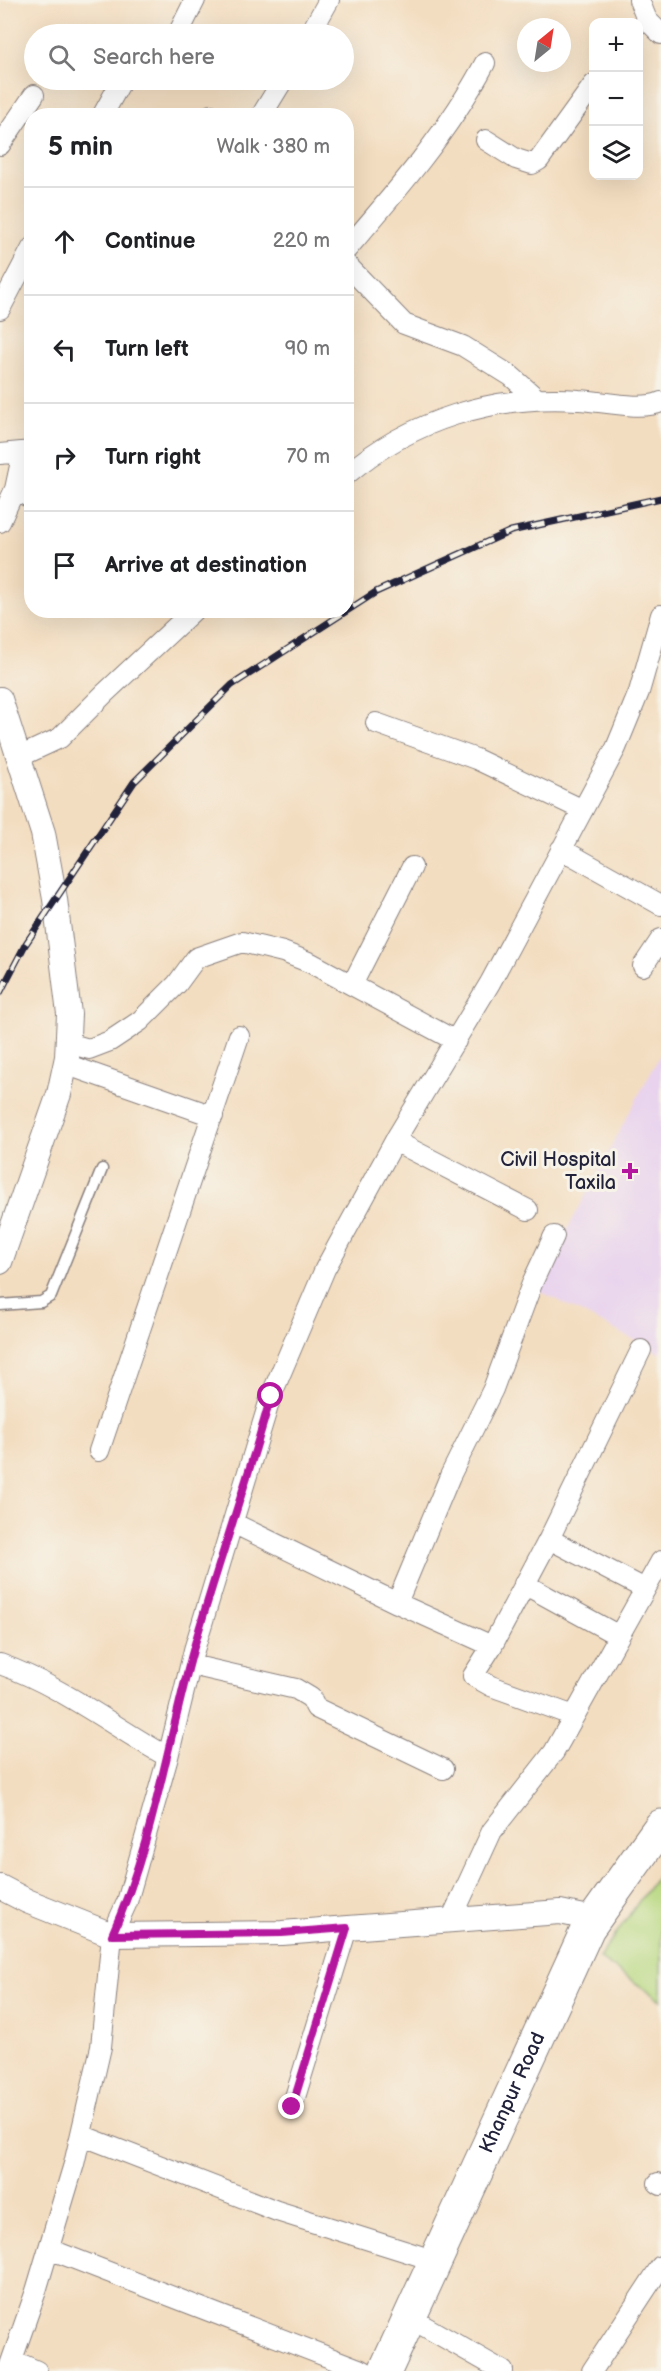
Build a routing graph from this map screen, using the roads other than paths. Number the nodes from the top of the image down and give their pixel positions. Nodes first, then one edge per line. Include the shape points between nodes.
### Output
1 (195, 0) edge
2 (329, 0) edge
3 (641, 12) edge
4 (183, 24) edge
5 (316, 24) edge
6 (661, 34) edge
7 (486, 63) dead end
8 (116, 90) edge
9 (277, 90) edge
10 (589, 91) edge
11 (34, 95) dead end
12 (25, 108) edge
13 (106, 108) edge
14 (266, 108) edge
15 (24, 110) edge
16 (486, 140) dead end
17 (0, 146) edge
18 (354, 252) edge
19 (24, 263) edge
20 (354, 269) edge
21 (0, 309) edge
22 (536, 398) junction
23 (661, 402) edge
24 (24, 451) edge
25 (0, 454) edge
26 (354, 469) edge
27 (23, 494) edge
28 (0, 522) edge
29 (661, 615) edge
30 (186, 618) edge
31 (0, 699) edge
32 (376, 723) dead end
33 (19, 757) junction
34 (583, 810) junction
35 (561, 849) junction
36 (412, 867) dead end
37 (661, 905) edge
38 (661, 939) edge
39 (643, 966) dead end
40 (352, 985) junction
41 (239, 1036) dead end
42 (456, 1041) junction
43 (67, 1054) junction
44 (213, 1116) junction
45 (395, 1141) junction
46 (102, 1169) dead end
47 (528, 1210) dead end
48 (554, 1236) dead end
49 (0, 1262) edge
50 (0, 1305) edge
51 (641, 1350) dead end
52 (99, 1451) dead end
53 (233, 1522) junction
54 (549, 1539) junction
55 (661, 1561) edge
56 (524, 1584) junction
57 (645, 1589) junction
58 (397, 1603) junction
59 (619, 1636) junction
60 (492, 1646) junction
61 (0, 1664) edge
62 (191, 1665) junction
63 (574, 1716) junction
64 (168, 1757) junction
65 (443, 1769) dead end
66 (661, 1826) edge
67 (0, 1887) edge
68 (594, 1919) junction
69 (451, 1920) junction
70 (347, 1928) junction
71 (112, 1935) junction
72 (292, 2107) dead end
73 (81, 2135) junction
74 (49, 2248) junction
75 (436, 2261) junction
76 (661, 2266) edge
77 (410, 2318) junction
78 (10, 2365) edge
79 (37, 2371) edge
80 (364, 2371) edge
81 (384, 2371) edge
82 (503, 2371) edge
83 (592, 2371) edge

1 - 4 street
2 - 5 street
3 - 6 street
7 - 18 street via 469,93
8 - 13 street
9 - 14 street
10 - 16 street via 539,160 532,164
11 - 12 street
15 - 17 street
19 - 21 street
20 - 22 street via 404,324 463,346 511,376
22 - 23 street via 656,405
22 - 26 street via 506,402 409,431
24 - 25 street
27 - 28 street
29 - 34 street via 634,704
30 - 33 street via 60,738
31 - 33 street
32 - 34 street via 476,759
33 - 43 street via 43,833 55,899 69,1014
34 - 35 street
35 - 37 street
35 - 42 street
36 - 40 street
38 - 39 street
40 - 42 street
40 - 43 street via 283,952 242,942 196,958 177,984 140,1021 110,1041
41 - 44 street
42 - 45 street
43 - 44 street
43 - 49 street via 59,1094
44 - 52 street
45 - 47 street
45 - 53 street via 325,1269 271,1396
46 - 50 lane via 51,1296 41,1302
48 - 58 street via 493,1389 450,1476
51 - 54 street
53 - 58 street
53 - 62 street
54 - 56 street
54 - 57 street
55 - 57 street
56 - 59 street
56 - 60 street
57 - 59 street
58 - 60 street
59 - 63 street
60 - 63 street via 473,1676
61 - 64 street via 26,1673 102,1715
62 - 64 street
62 - 65 street via 296,1689 311,1698 316,1708
63 - 69 street via 554,1752 492,1831
64 - 71 street via 127,1902
66 - 68 highway, Khanpur Road
67 - 71 street
68 - 69 street via 560,1912
68 - 75 highway, Khanpur Road
69 - 70 street
70 - 71 street via 282,1933
70 - 72 street
71 - 73 street via 101,2047
73 - 74 street
73 - 75 street via 277,2211
74 - 78 street
74 - 80 street
75 - 77 highway, Khanpur Road
76 - 83 street
77 - 81 highway, Khanpur Road
77 - 82 street
78 - 79 street

